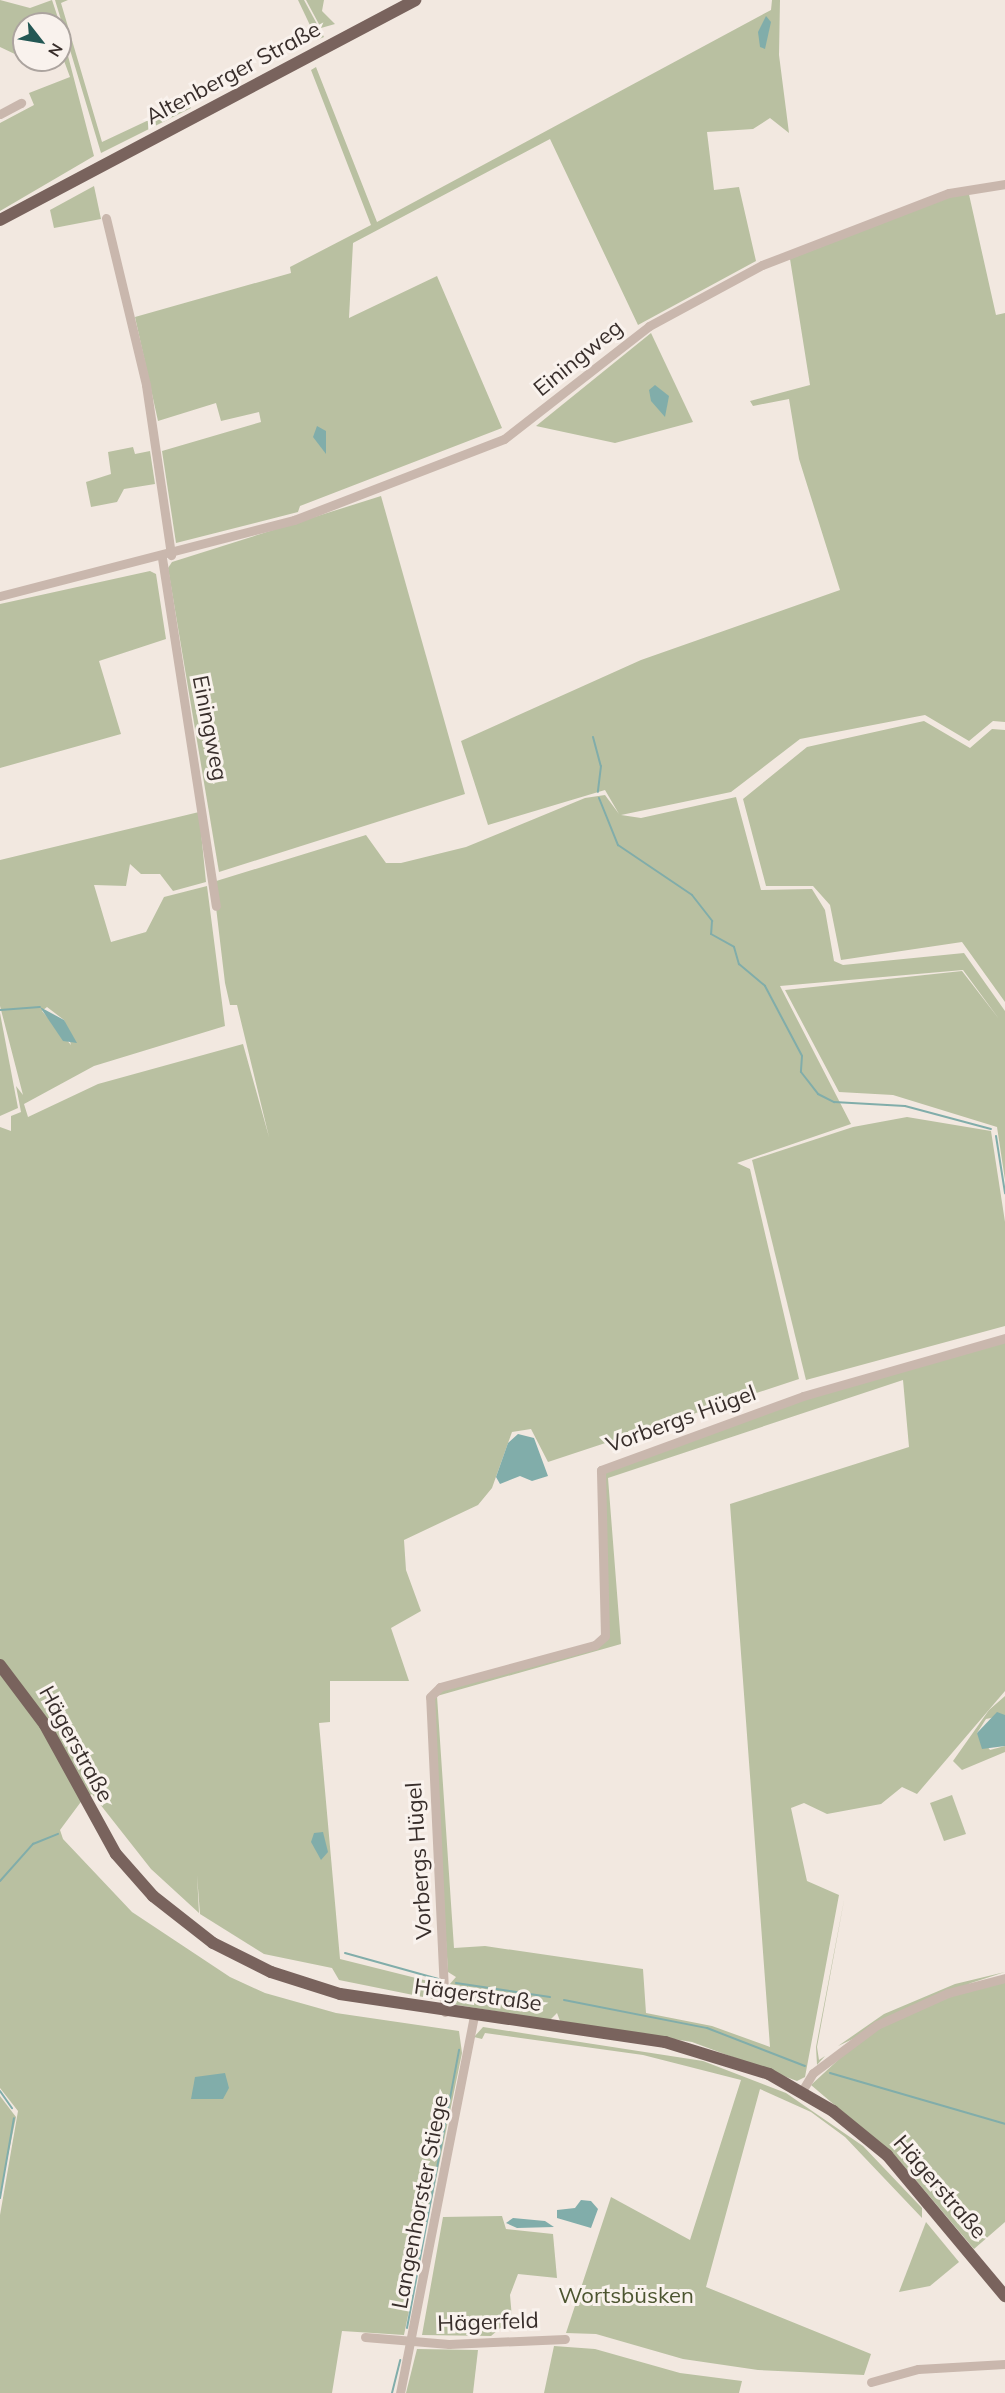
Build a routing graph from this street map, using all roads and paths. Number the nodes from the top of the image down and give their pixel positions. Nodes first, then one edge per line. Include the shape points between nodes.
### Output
1 (415, 0) edge
2 (21, 103) dead end
3 (0, 114) edge
4 (1005, 184) edge
5 (106, 218) dead end
6 (0, 220) edge
7 (167, 556) junction
8 (0, 596) edge
9 (216, 906) dead end
10 (1005, 1338) edge
11 (0, 1665) edge
12 (1005, 1978) edge
13 (445, 2012) junction
14 (474, 2017) junction
15 (802, 2091) junction
16 (1005, 2296) edge
17 (365, 2337) dead end
18 (565, 2339) dead end
19 (413, 2342) junction
20 (1005, 2364) edge
21 (871, 2382) dead end
22 (399, 2393) edge

1 - 6 main road, Altenberger Straße
2 - 3 street
4 - 7 street, Einingweg via 949,193 762,265 649,326 504,440 318,512
5 - 7 street, Einingweg via 146,385
7 - 8 street, Einingweg
7 - 9 street, Einingweg
10 - 13 street, Vorbergs Hügel via 803,1396 602,1470 605,1636 594,1645 440,1687 430,1697
11 - 13 main road, Hägerstraße via 45,1725 108,1842 153,1896 186,1924 237,1956 294,1981
12 - 15 street via 948,1993 876,2025 813,2073
13 - 14 main road, Hägerstraße
14 - 15 main road, Hägerstraße via 680,2045 743,2063
14 - 19 street, Langenhorster Stiege
15 - 16 main road, Hägerstraße via 887,2155
17 - 19 street, Hägerfeld
18 - 19 street, Hägerfeld
19 - 22 street, Langenhorster Stiege
20 - 21 street via 918,2369

